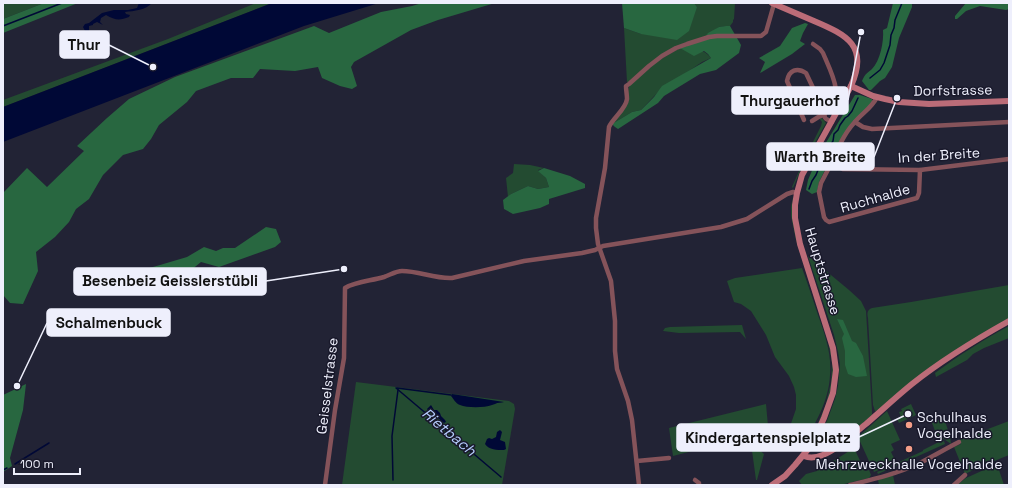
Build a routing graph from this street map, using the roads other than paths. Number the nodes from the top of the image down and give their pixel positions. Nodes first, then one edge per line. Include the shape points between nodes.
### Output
1 (773, 4) edge
2 (813, 44) dead end
3 (851, 86) junction
4 (877, 97) junction
5 (1009, 101) edge
6 (824, 113) junction
7 (804, 120) dead end
8 (812, 121) dead end
9 (832, 122) junction
10 (855, 122) junction
11 (1009, 122) edge
12 (1009, 159) edge
13 (832, 162) junction
14 (920, 170) junction
15 (797, 193) junction
16 (599, 248) junction
17 (1009, 321) edge
18 (959, 442) dead end
19 (805, 451) junction
20 (826, 453) junction
21 (668, 458) dead end
22 (637, 461) junction
23 (966, 475) dead end
24 (695, 480) dead end
25 (326, 485) edge
26 (639, 485) edge
27 (700, 485) edge
28 (771, 485) edge
29 (850, 485) edge
30 (954, 485) edge

1 - 3 main road, Hauptstrasse via 836,31 851,42 858,61
1 - 16 street via 766,32 761,36 709,37 676,48 662,56 626,86 626,103 612,121 608,131 605,168 596,218
2 - 6 street via 823,53 835,83 834,101
3 - 4 main road, Dorfstrasse
3 - 9 main road, Hauptstrasse
4 - 5 main road, Dorfstrasse via 915,103
4 - 10 street
6 - 7 street via 806,73 794,70 789,74 787,81
6 - 8 street
6 - 9 street via 826,119
9 - 15 main road, Hauptstrasse via 802,175
10 - 11 street via 872,129
10 - 13 street via 847,131
12 - 14 street, In der Breite
13 - 14 street, In der Breite via 843,169
13 - 14 street, Ruchhalde via 819,192 824,217 829,222 917,198
15 - 16 street via 787,194 751,217 722,227
15 - 19 main road, Hauptstrasse via 795,212 798,236 828,328 835,359 835,382 829,405 813,442
16 - 22 street via 611,281 617,368 632,420
16 - 25 street, Geisselstrasse via 582,253 524,261 452,278 401,271 345,288 344,358
17 - 20 main road via 931,370 847,440
18 - 29 street via 906,469
19 - 20 main road
19 - 20 main road via 808,458
19 - 28 main road, Hauptstrasse via 785,476
21 - 22 street
22 - 26 street
23 - 30 street
24 - 27 street

